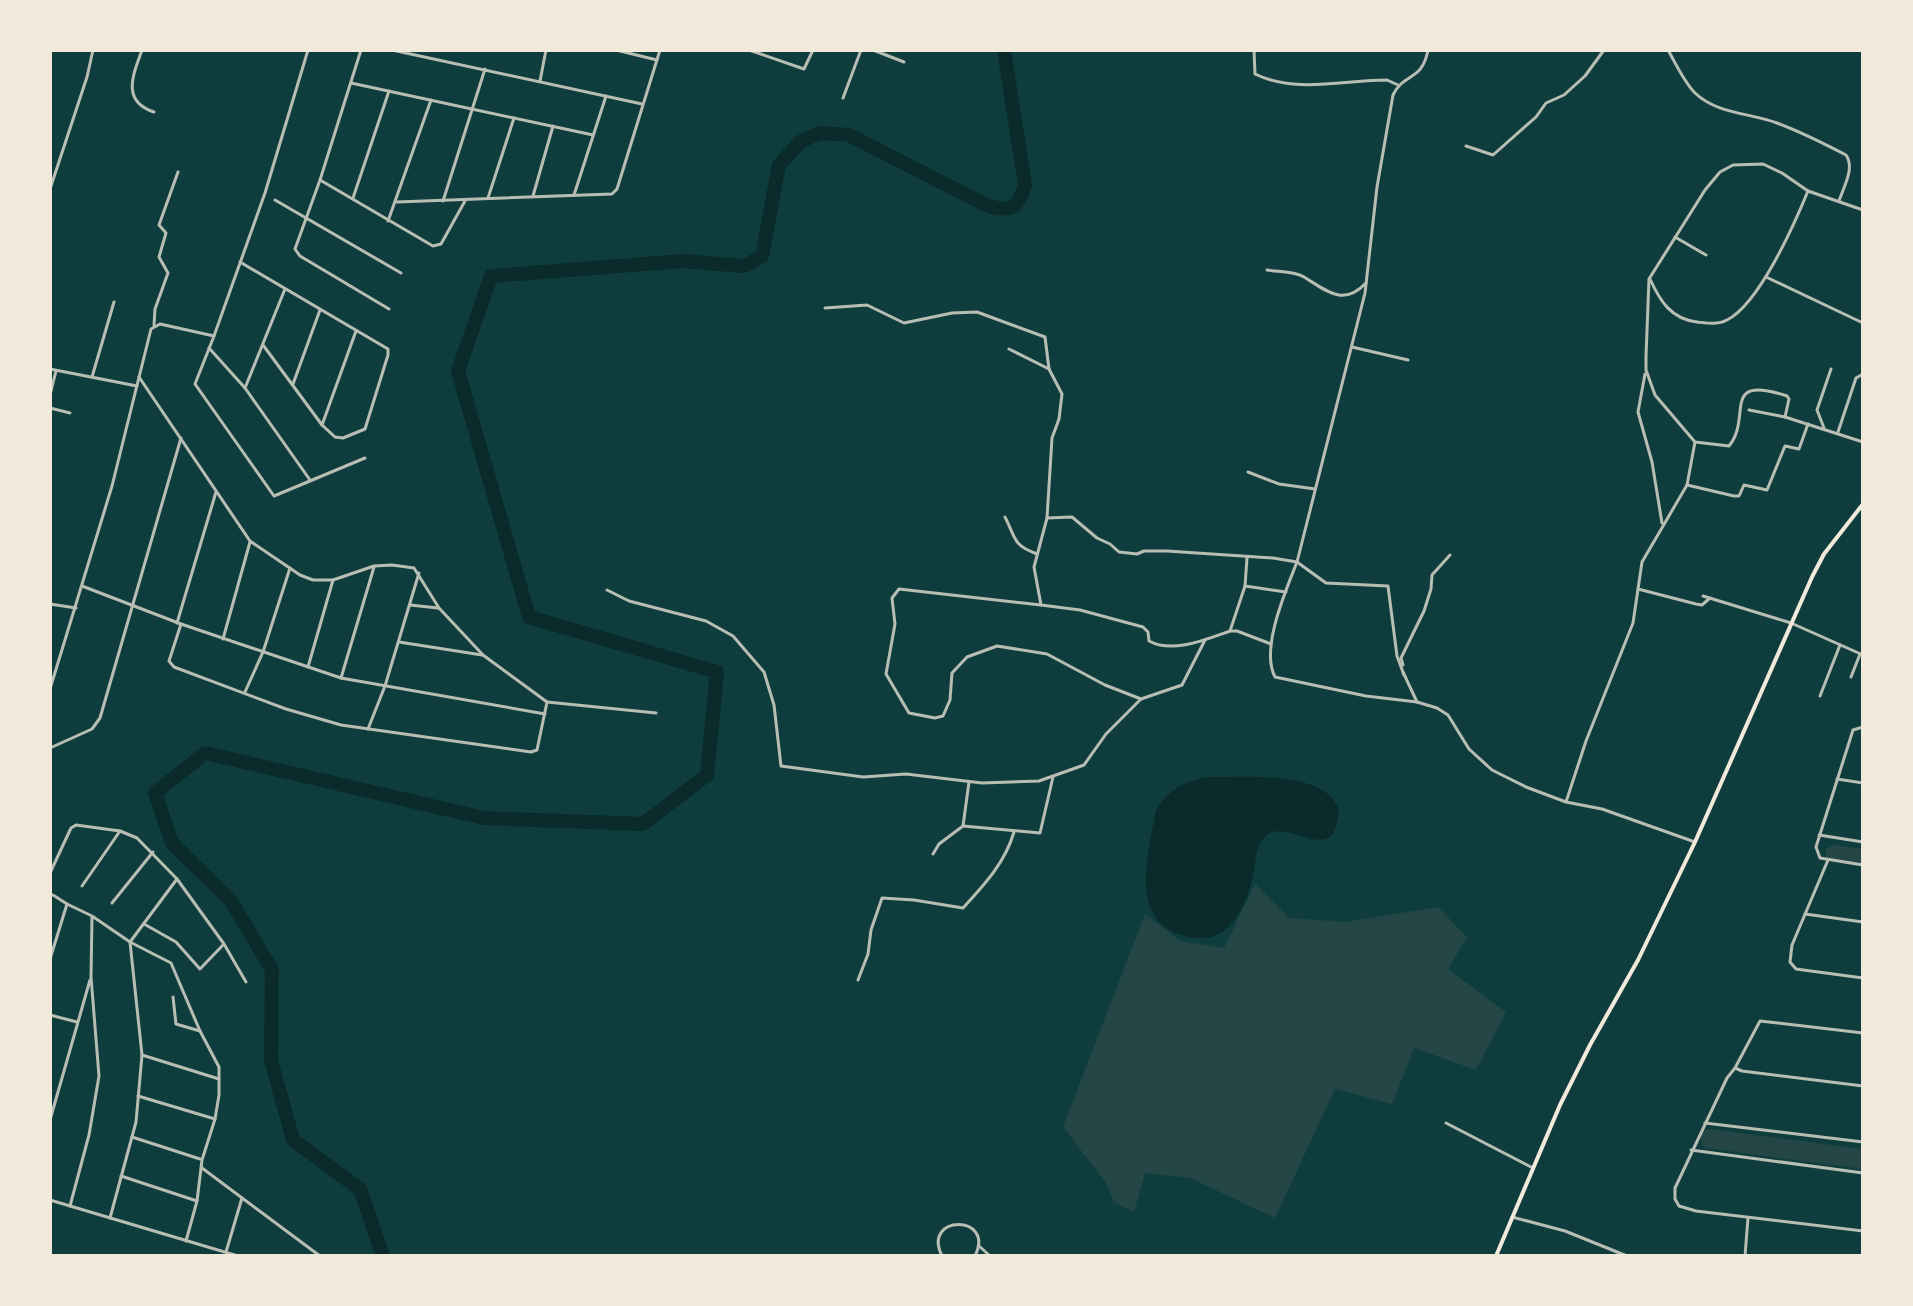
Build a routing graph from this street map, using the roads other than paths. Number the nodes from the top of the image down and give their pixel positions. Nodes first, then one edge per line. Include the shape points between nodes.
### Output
1 (93, 50) edge
2 (142, 50) edge
3 (308, 50) edge
4 (361, 50) edge
5 (392, 50) edge
6 (546, 50) edge
7 (616, 50) edge
8 (660, 50) edge
9 (752, 50) edge
10 (813, 50) edge
11 (861, 50) edge
12 (873, 50) edge
13 (1428, 50) edge
14 (1604, 50) edge
15 (1668, 50) edge
16 (1254, 51) edge
17 (885, 52) edge
18 (657, 60) junction
19 (904, 62) dead end
20 (485, 69) junction
21 (540, 81) junction
22 (351, 83) junction
23 (1398, 85) junction
24 (389, 91) junction
25 (606, 96) junction
26 (843, 98) dead end
27 (431, 100) junction
28 (642, 104) junction
29 (472, 109) junction
30 (154, 112) dead end
31 (514, 118) junction
32 (553, 126) junction
33 (593, 135) junction
34 (1466, 146) dead end
35 (178, 172) dead end
36 (320, 180) junction
37 (50, 189) edge
38 (1808, 191) junction
39 (573, 195) junction
40 (533, 197) junction
41 (353, 199) junction
42 (488, 199) junction
43 (275, 200) dead end
44 (466, 200) junction
45 (443, 201) junction
46 (1839, 201) junction
47 (397, 202) junction
48 (1863, 210) edge
49 (306, 219) junction
50 (388, 221) junction
51 (1675, 237) junction
52 (1706, 255) dead end
53 (240, 262) junction
54 (1267, 270) dead end
55 (401, 273) dead end
56 (1766, 277) junction
57 (1649, 279) junction
58 (1366, 283) junction
59 (285, 289) junction
60 (114, 302) dead end
61 (825, 308) dead end
62 (389, 309) dead end
63 (320, 310) junction
64 (1863, 323) edge
65 (154, 325) junction
66 (356, 331) junction
67 (214, 336) junction
68 (263, 345) junction
69 (1352, 347) junction
70 (209, 348) junction
71 (1009, 349) dead end
72 (1408, 360) dead end
73 (50, 369) edge
74 (1049, 369) junction
75 (1831, 369) dead end
76 (1646, 370) junction
77 (56, 371) junction
78 (1863, 374) edge
79 (92, 377) junction
80 (139, 377) junction
81 (293, 384) junction
82 (137, 386) junction
83 (245, 388) junction
84 (50, 395) edge
85 (50, 408) edge
86 (1749, 410) dead end
87 (70, 413) dead end
88 (1785, 417) junction
89 (1808, 424) junction
90 (322, 425) junction
91 (1824, 428) junction
92 (1838, 432) junction
93 (181, 438) junction
94 (1695, 442) junction
95 (1863, 442) edge
96 (365, 458) dead end
97 (1248, 472) dead end
98 (310, 480) junction
99 (1687, 485) junction
100 (1315, 489) junction
101 (216, 491) junction
102 (1863, 504) edge
103 (1005, 517) dead end
104 (1047, 518) junction
105 (1662, 526) junction
106 (250, 541) junction
107 (1037, 554) junction
108 (1450, 555) dead end
109 (1247, 557) junction
110 (1297, 562) junction
111 (374, 566) junction
112 (290, 568) junction
113 (419, 573) junction
114 (333, 580) junction
115 (82, 586) junction
116 (1245, 586) junction
117 (1638, 589) junction
118 (607, 590) dead end
119 (1286, 592) junction
120 (1703, 596) dead end
121 (1710, 598) junction
122 (50, 604) edge
123 (410, 605) junction
124 (1041, 605) junction
125 (133, 606) junction
126 (76, 608) junction
127 (439, 608) junction
128 (1791, 623) junction
129 (179, 624) junction
130 (1230, 631) junction
131 (223, 639) junction
132 (1205, 640) junction
133 (399, 642) junction
134 (1271, 644) junction
135 (1840, 645) junction
136 (263, 652) junction
137 (1862, 654) edge
138 (483, 655) junction
139 (308, 667) junction
140 (1404, 675) junction
141 (1851, 677) dead end
142 (341, 678) junction
143 (385, 686) junction
144 (50, 689) edge
145 (245, 692) junction
146 (1820, 696) dead end
147 (1141, 699) junction
148 (547, 702) junction
149 (1417, 702) junction
150 (656, 713) dead end
151 (545, 714) junction
152 (1863, 727) edge
153 (367, 731) junction
154 (50, 748) edge
155 (1053, 777) junction
156 (1837, 779) junction
157 (969, 782) junction
158 (1863, 783) edge
159 (1566, 802) junction
160 (963, 826) junction
161 (120, 831) junction
162 (1014, 832) junction
163 (1819, 835) junction
164 (1695, 842) junction
165 (1863, 842) edge
166 (153, 852) junction
167 (933, 854) dead end
168 (1828, 860) junction
169 (1863, 865) edge
170 (50, 873) edge
171 (177, 879) junction
172 (82, 886) dead end
173 (53, 895) dead end
174 (112, 903) dead end
175 (67, 904) junction
176 (1805, 914) junction
177 (92, 916) junction
178 (1863, 922) edge
179 (144, 924) junction
180 (130, 942) junction
181 (224, 944) junction
182 (50, 959) edge
183 (91, 977) junction
184 (1863, 978) edge
185 (858, 980) dead end
186 (246, 982) dead end
187 (173, 997) dead end
188 (50, 1015) edge
189 (78, 1022) junction
190 (200, 1031) junction
191 (1863, 1033) edge
192 (142, 1055) junction
193 (1735, 1068) junction
194 (220, 1079) junction
195 (1863, 1086) edge
196 (138, 1096) junction
197 (215, 1119) junction
198 (50, 1120) edge
199 (1446, 1123) dead end
200 (1705, 1123) junction
201 (132, 1137) junction
202 (1863, 1142) edge
203 (1691, 1150) junction
204 (202, 1160) junction
205 (202, 1168) junction
206 (1533, 1168) junction
207 (1863, 1173) edge
208 (121, 1176) junction
209 (243, 1197) junction
210 (50, 1200) edge
211 (197, 1201) junction
212 (70, 1206) junction
213 (1512, 1217) junction
214 (110, 1218) junction
215 (1748, 1218) junction
216 (1863, 1231) edge
217 (186, 1241) junction
218 (979, 1246) junction
219 (226, 1252) junction
220 (238, 1256) edge
221 (320, 1256) edge
222 (942, 1256) edge
223 (975, 1256) edge
224 (990, 1256) edge
225 (1496, 1256) edge
226 (1627, 1256) edge
227 (1745, 1256) edge

1 - 37 street
2 - 30 street via 133,95
3 - 53 street
4 - 22 street
5 - 20 street
6 - 21 street
7 - 18 street
8 - 18 street
9 - 10 street via 804,69
11 - 26 street
12 - 17 street
13 - 23 street via 1417,75
14 - 34 street via 1585,76 1546,103 1493,155
15 - 46 street via 1693,91 1708,102 1773,121 1846,155 1850,168
16 - 23 street via 1255,74 1272,83 1387,80
17 - 19 street
18 - 28 street
20 - 21 street
20 - 29 street
21 - 25 street
22 - 24 street
22 - 36 street
23 - 58 street via 1377,187
24 - 27 street
24 - 41 street
25 - 28 street
25 - 33 street
27 - 29 street
27 - 47 street
28 - 39 street via 615,192
29 - 31 street
29 - 45 street
31 - 32 street
31 - 42 street
32 - 33 street
32 - 40 street
33 - 39 street
35 - 65 street via 159,225 166,233 159,257 168,273
36 - 41 street
36 - 49 street
38 - 46 street
38 - 51 street via 1763,164 1733,165 1705,190
38 - 56 street
39 - 40 street
40 - 42 street
41 - 50 street
42 - 44 street
43 - 49 street
44 - 45 street
44 - 50 street via 436,247
45 - 47 street
46 - 48 street
47 - 50 street
49 - 55 street
49 - 62 street via 297,254
51 - 52 street
51 - 57 street
53 - 59 street
53 - 67 street
54 - 58 street via 1303,276 1317,288 1347,296
56 - 57 street via 1737,312 1713,324 1688,321 1667,309
56 - 64 street
57 - 76 street
58 - 69 street
59 - 63 street
59 - 68 street
60 - 79 street
61 - 74 street via 867,305 904,323 977,312 1045,337
63 - 66 street
63 - 81 street
65 - 67 street
65 - 80 street
66 - 90 street
66 - 90 street via 388,349 365,429 338,438
67 - 70 street
68 - 81 street
68 - 83 street
69 - 72 street
69 - 100 street
70 - 83 street
70 - 98 street via 195,384 271,492 279,496
71 - 74 street
73 - 77 street
74 - 104 street via 1062,394 1052,438
75 - 91 street via 1817,410
76 - 94 street via 1655,395
76 - 105 street via 1638,412
77 - 79 street
77 - 84 street
78 - 92 street via 1856,378
79 - 82 street
80 - 82 street
80 - 93 street
81 - 90 street
82 - 115 street
83 - 98 street
85 - 87 street
86 - 88 street
88 - 89 street
88 - 94 street via 1787,396 1756,388 1741,404 1733,443
89 - 91 street
89 - 99 street via 1799,449 1785,446 1767,490 1744,485 1734,496
91 - 92 street
92 - 95 street
93 - 101 street
93 - 125 street
94 - 99 street
96 - 98 street
97 - 100 street via 1279,484
99 - 105 street
100 - 110 street
101 - 106 street
101 - 129 street
102 - 128 main road via 1824,554
103 - 107 street via 1015,543
104 - 107 street
104 - 109 street via 1072,517 1119,552
105 - 117 street via 1642,562
106 - 112 street
106 - 131 street
107 - 124 street via 1034,567
108 - 140 street via 1432,575 1424,611 1401,658
109 - 110 street
109 - 116 street
110 - 119 street
110 - 140 street via 1326,583 1388,586
111 - 113 street via 408,566
111 - 114 street
111 - 142 street
112 - 114 street via 313,580
112 - 136 street
113 - 123 street
113 - 127 street
114 - 139 street
115 - 125 street
115 - 126 street
116 - 119 street
116 - 130 street
117 - 121 street via 1702,605
117 - 159 street via 1629,636
118 - 157 street via 706,621 733,636 764,672 781,766
119 - 134 street
120 - 121 street
121 - 128 street
122 - 126 street
123 - 127 street
123 - 133 street
124 - 132 street via 1143,627 1155,644
124 - 147 street via 899,589 892,598 895,624 886,674 909,713 943,716 952,673 967,657 997,646 1047,654
125 - 129 street
125 - 154 street via 100,718 92,729
126 - 144 street
127 - 138 street
128 - 135 street
128 - 164 main road
129 - 131 street
129 - 145 street via 169,661 174,667
130 - 132 street
130 - 134 street
131 - 136 street
132 - 147 street via 1182,685
133 - 138 street
133 - 143 street
134 - 149 street via 1275,677
135 - 137 street
135 - 146 street
136 - 139 street
136 - 145 street
137 - 141 street
138 - 148 street
139 - 142 street
140 - 149 street
142 - 143 street
143 - 151 street
143 - 153 street
145 - 153 street
147 - 155 street via 1084,765
148 - 150 street
148 - 151 street
149 - 159 street via 1448,715 1469,749 1492,770
151 - 153 street via 533,752
152 - 156 street via 1853,730
155 - 157 street
155 - 162 street via 1040,833
156 - 158 street
156 - 163 street
157 - 160 street
159 - 164 street
160 - 162 street
160 - 167 street
161 - 166 street
161 - 170 street via 71,828
161 - 172 street
162 - 185 street via 997,868 963,908 882,898
163 - 165 street
163 - 168 street via 1817,854
164 - 206 main road
166 - 171 street
166 - 174 street
168 - 169 street
168 - 176 street
171 - 179 street
171 - 181 street
173 - 175 street
175 - 177 street
175 - 182 street
176 - 178 street
176 - 184 street via 1792,945 1792,966
177 - 180 street
177 - 183 street
179 - 180 street
179 - 181 street via 176,942 200,969
180 - 190 street via 171,963
180 - 192 street
181 - 186 street
183 - 189 street
183 - 212 street via 99,1076
187 - 190 street via 176,1024
188 - 189 street
189 - 198 street
190 - 194 street
191 - 193 street via 1760,1021
192 - 194 street
192 - 196 street
193 - 195 street
193 - 200 street
194 - 197 street
196 - 197 street
196 - 201 street
197 - 204 street
199 - 206 street
200 - 202 street
200 - 203 street
201 - 204 street
201 - 208 street
203 - 207 street
203 - 215 street via 1675,1188 1679,1206
204 - 205 street
205 - 209 street
205 - 211 street
206 - 213 main road
208 - 211 street
208 - 214 street
209 - 219 street
209 - 221 street
210 - 212 street
211 - 217 street
212 - 214 street
213 - 225 main road
213 - 226 street
214 - 217 street
215 - 216 street
215 - 227 street
217 - 219 street
218 - 222 street via 973,1230 948,1226 939,1238
218 - 223 street
218 - 224 street
219 - 220 street

